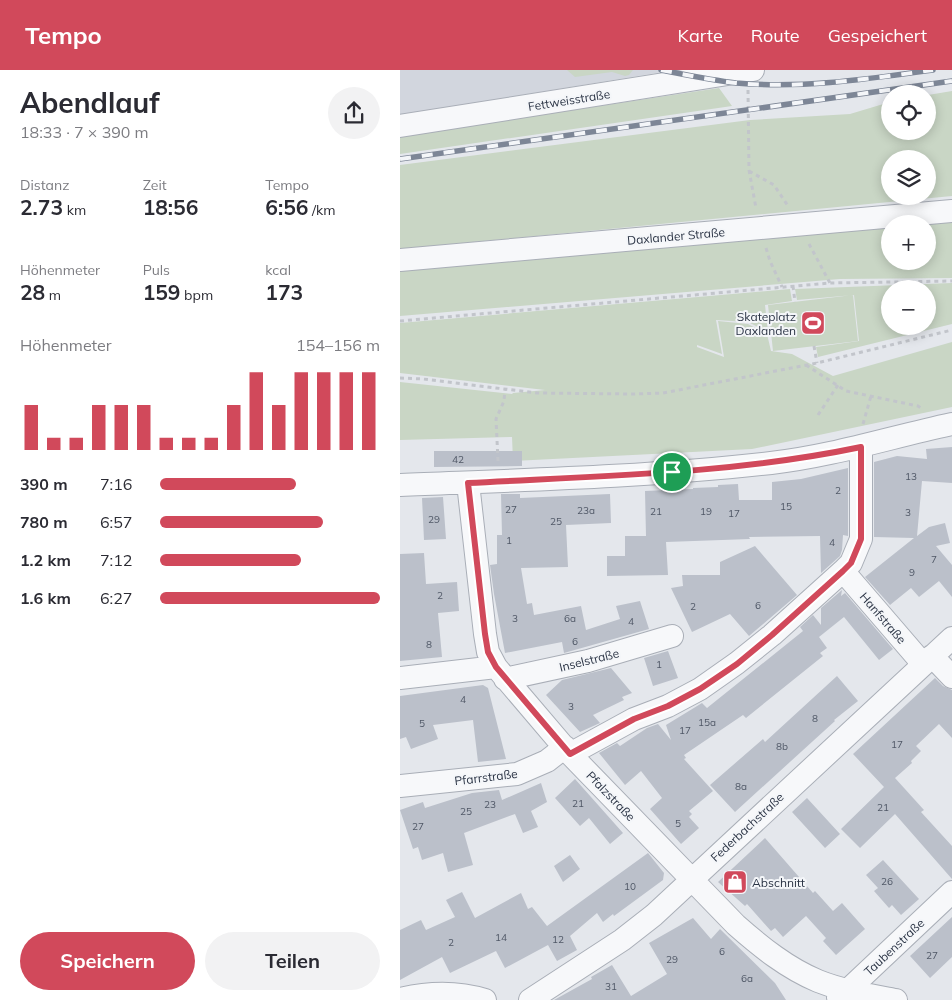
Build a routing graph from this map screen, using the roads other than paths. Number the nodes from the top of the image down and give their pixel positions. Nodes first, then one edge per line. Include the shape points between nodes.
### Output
1 (742, 71) edge
2 (400, 126) edge
3 (952, 211) edge
4 (400, 260) edge
5 (941, 426) edge
6 (861, 438) junction
7 (468, 483) junction
8 (400, 485) edge
9 (843, 571) junction
10 (672, 636) dead end
11 (952, 638) edge
12 (927, 660) junction
13 (501, 673) junction
14 (400, 678) edge
15 (952, 678) edge
16 (567, 751) junction
17 (400, 786) edge
18 (690, 879) junction
19 (952, 892) edge
20 (841, 995) edge
21 (400, 999) edge
22 (485, 1000) edge
23 (530, 1000) edge
24 (896, 1000) edge

1 - 2 street, Fettweisstraße
3 - 4 street, Daxlander Straße
5 - 6 street
6 - 7 street via 771,463
6 - 9 street, Pfarrstraße via 861,539 851,563
7 - 8 street
7 - 13 street, Pfalzstraße via 488,652
9 - 12 street, Hanfstraße
9 - 16 street, Pfarrstraße via 737,664 700,689
10 - 13 street, Inselstraße via 575,664
11 - 12 street, Federbachstraße
12 - 15 street, Hanfstraße
12 - 18 street, Federbachstraße
13 - 14 street, Inselstraße
13 - 16 street, Pfalzstraße
16 - 17 street, Pfarrstraße via 518,774
16 - 18 street, Pfalzstraße
18 - 20 street, Pfalzstraße via 761,946 788,966
18 - 23 street, Federbachstraße via 654,915 622,940
19 - 20 street, Taubenstraße
20 - 24 street, Pfalzstraße
21 - 22 street via 442,993

